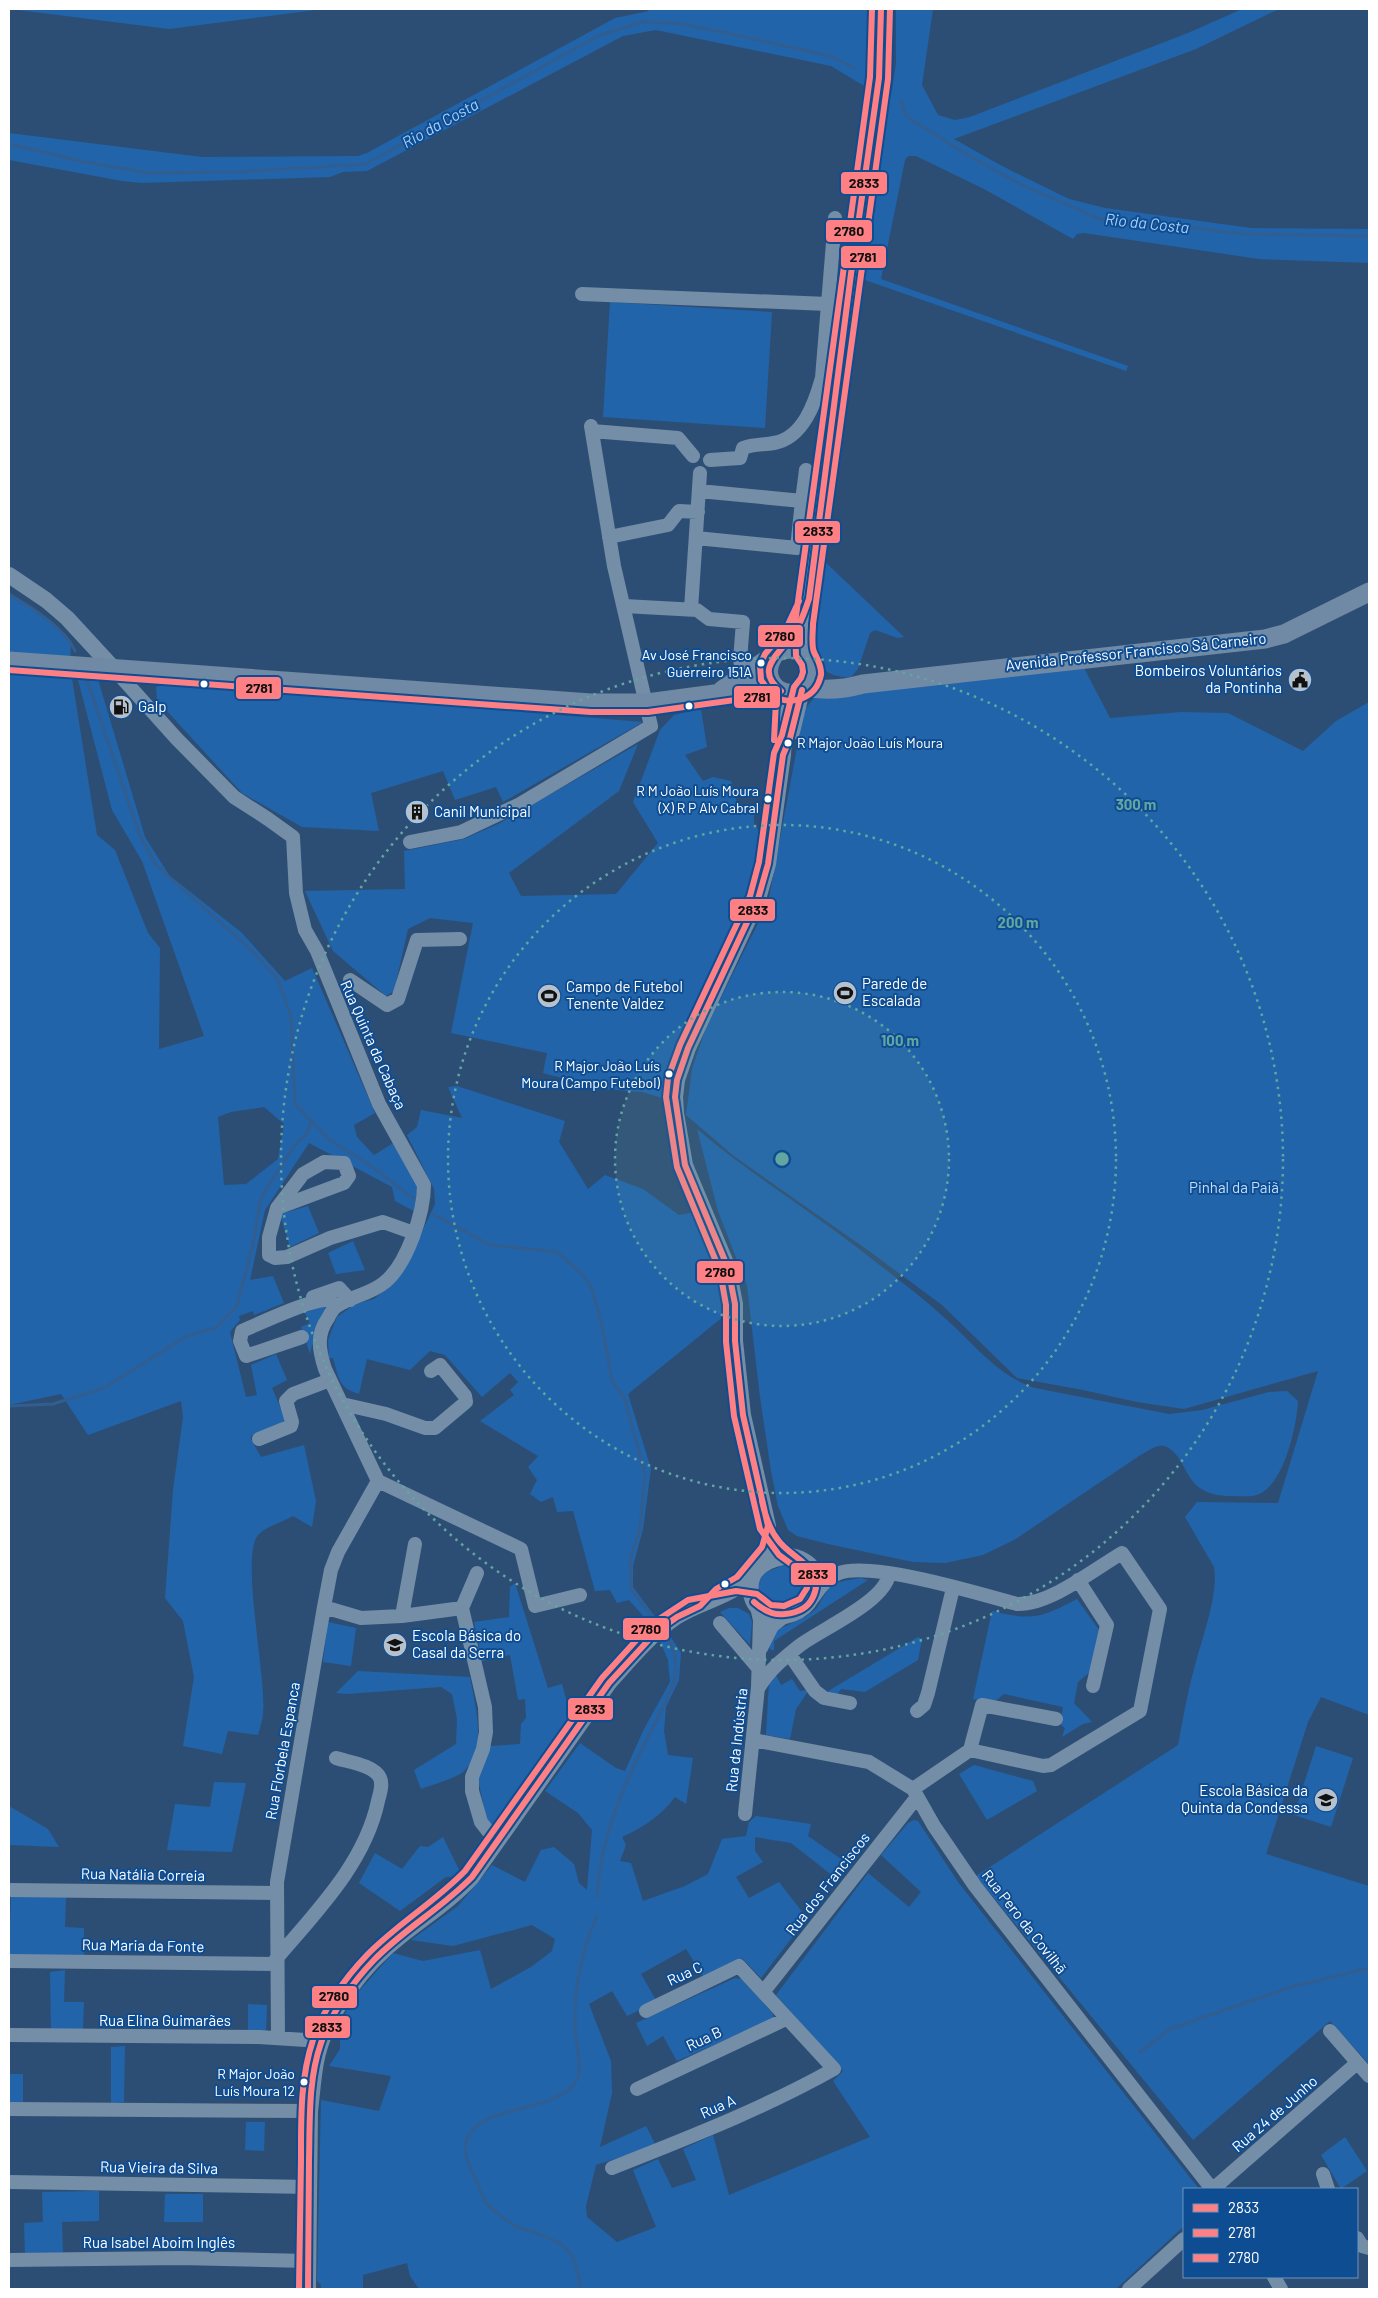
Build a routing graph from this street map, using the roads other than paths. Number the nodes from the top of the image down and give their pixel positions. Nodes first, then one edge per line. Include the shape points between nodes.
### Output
1 (881, 9) edge
2 (836, 218) dead end
3 (582, 294) dead end
4 (828, 304) junction
5 (693, 456) junction
6 (710, 460) junction
7 (806, 470) dead end
8 (700, 473) junction
9 (699, 491) junction
10 (802, 501) junction
11 (698, 512) junction
12 (609, 537) junction
13 (696, 538) junction
14 (9, 575) edge
15 (1369, 592) edge
16 (809, 599) junction
17 (624, 606) junction
18 (691, 609) junction
19 (776, 655) junction
20 (9, 661) edge
21 (808, 661) junction
22 (114, 669) junction
23 (744, 676) junction
24 (863, 684) junction
25 (778, 688) junction
26 (803, 689) junction
27 (716, 693) junction
28 (647, 703) junction
29 (783, 755) junction
30 (410, 842) dead end
31 (460, 939) dead end
32 (350, 980) dead end
33 (278, 1208) junction
34 (414, 1234) junction
35 (350, 1300) junction
36 (336, 1306) junction
37 (291, 1311) junction
38 (302, 1337) dead end
39 (431, 1371) dead end
40 (330, 1380) junction
41 (342, 1404) junction
42 (259, 1439) dead end
43 (378, 1481) junction
44 (768, 1526) junction
45 (415, 1544) dead end
46 (800, 1559) junction
47 (757, 1570) junction
48 (477, 1573) dead end
49 (838, 1573) junction
50 (890, 1573) junction
51 (1078, 1580) junction
52 (953, 1588) junction
53 (580, 1595) dead end
54 (814, 1596) junction
55 (755, 1605) junction
56 (700, 1606) junction
57 (324, 1607) junction
58 (462, 1608) junction
59 (786, 1615) junction
60 (402, 1616) junction
61 (720, 1624) dead end
62 (760, 1651) junction
63 (790, 1655) junction
64 (759, 1669) junction
65 (1093, 1686) dead end
66 (758, 1687) junction
67 (850, 1703) dead end
68 (917, 1711) dead end
69 (1056, 1719) dead end
70 (753, 1740) junction
71 (970, 1750) junction
72 (336, 1758) dead end
73 (915, 1793) junction
74 (745, 1814) dead end
75 (500, 1838) junction
76 (9, 1890) edge
77 (276, 1893) junction
78 (9, 1961) edge
79 (276, 1961) junction
80 (764, 1991) junction
81 (646, 2011) dead end
82 (786, 2019) junction
83 (1330, 2031) dead end
84 (9, 2036) edge
85 (278, 2038) junction
86 (322, 2041) junction
87 (1357, 2063) junction
88 (1369, 2076) edge
89 (637, 2088) dead end
90 (9, 2109) edge
91 (310, 2111) junction
92 (612, 2168) dead end
93 (1323, 2174) dead end
94 (9, 2182) edge
95 (310, 2187) junction
96 (1212, 2188) edge
97 (1214, 2188) edge
98 (1328, 2188) edge
99 (1183, 2240) edge
100 (1358, 2240) edge
101 (1369, 2248) edge
102 (9, 2260) edge
103 (308, 2261) junction
104 (308, 2289) edge
105 (1129, 2289) edge

1 - 16 street via 879,78
2 - 4 street
3 - 4 street
4 - 6 street via 822,378 799,431 775,443 749,445 743,448 740,458
5 - 6 street via 705,454
5 - 8 street via 691,466
5 - 12 street via 678,438 592,428
6 - 8 street via 707,471
7 - 10 street
8 - 9 street
9 - 10 street
9 - 11 street
10 - 13 street via 797,548
11 - 12 street via 679,511 668,525
11 - 13 street
12 - 17 street
13 - 18 street
14 - 22 street via 67,618
15 - 24 main road, Avenida Professor Francisco Sá Carneiro via 1292,630 1265,639
16 - 19 street via 796,629
16 - 21 street via 804,624
17 - 18 street
17 - 28 street
18 - 23 street via 709,619 743,622 740,660
19 - 21 main road via 792,649
19 - 23 main road
19 - 25 main road via 768,668 768,675
20 - 22 main road
21 - 24 main road via 831,679
21 - 26 main road via 811,678
22 - 28 main road via 590,702
22 - 34 street, Rua Quinta da Cabaça via 234,797 293,838 296,893 305,930 379,1104 424,1185 424,1199
23 - 27 main road
24 - 26 main road
25 - 26 main road via 792,693
25 - 27 main road
25 - 29 street via 786,703
26 - 29 street
27 - 28 main road
28 - 30 street via 651,726 520,804 461,832
29 - 44 street via 768,864 758,899 688,1048 675,1097 685,1165 728,1268 735,1304 743,1415
31 - 32 street via 417,940 398,999 387,1005
33 - 33 street via 344,1183 349,1176 344,1164 324,1162 303,1174
33 - 34 street via 269,1237 269,1254 275,1258 287,1257 330,1238 383,1222
34 - 35 street, Rua Quinta da Cabaça via 398,1270 376,1288
35 - 36 street, Rua Quinta da Cabaça
35 - 37 street via 339,1288 317,1295
36 - 37 street via 325,1300
36 - 40 street via 319,1338 320,1352
37 - 38 street via 242,1331 240,1340 246,1356
39 - 41 street via 440,1365 465,1396 466,1402 435,1428
40 - 41 street
40 - 42 street via 293,1394 286,1401 291,1426
41 - 43 street
43 - 53 street via 521,1549 535,1606
43 - 57 street, Rua Florbela Espanca via 338,1552
44 - 46 street via 781,1545
44 - 47 street via 768,1550
45 - 60 street
46 - 47 street via 791,1556 778,1558
46 - 49 street
46 - 54 street via 815,1574
47 - 55 street via 750,1585
47 - 56 street via 735,1590
48 - 58 street
49 - 50 street via 857,1570
49 - 54 street
50 - 52 street
50 - 63 street via 886,1584 875,1596 798,1646
51 - 52 street via 1047,1599 1028,1604
51 - 65 street via 1107,1625
51 - 71 street via 1122,1553 1160,1609 1140,1711 1051,1765
52 - 68 street via 928,1694 924,1705
54 - 59 street via 806,1606
55 - 56 street via 736,1600
55 - 59 street via 774,1616
55 - 62 street, Rua da Indústria via 760,1620
56 - 75 street via 656,1632 625,1664
57 - 60 street via 361,1618
57 - 77 street, Rua Florbela Espanca
58 - 60 street
58 - 75 street via 485,1707 486,1732 472,1777 472,1791 481,1822
59 - 62 street, Rua da Indústria via 772,1626
61 - 64 street, Rua da Indústria
62 - 64 street, Rua da Indústria
63 - 66 street via 774,1667
63 - 67 street via 815,1692 824,1698
64 - 66 street, Rua da Indústria
66 - 70 street, Rua da Indústria
69 - 71 street via 982,1705
70 - 73 street via 869,1762
70 - 74 street, Rua da Indústria
71 - 73 street, Rua dos Franciscos
72 - 79 street via 372,1770 379,1776 382,1786 374,1822 338,1886
73 - 80 street, Rua dos Franciscos
73 - 96 street, Rua Pero da Covilhã via 975,1886
75 - 86 street via 462,1888 400,1936 348,1990 328,2023
76 - 77 street, Rua Natália Correia
77 - 79 street, Rua Florbela Espanca
78 - 79 street, Rua Maria da Fonte
79 - 85 street, Rua Florbela Espanca
80 - 81 street, Rua C via 739,1966
80 - 82 street
82 - 89 street, Rua B
82 - 92 street, Rua A via 834,2069 710,2129
83 - 87 street
84 - 85 street, Rua Elina Guimarães
85 - 86 street, Rua Elina Guimarães
86 - 91 street via 316,2061
87 - 88 street
87 - 97 street, Rua 24 de Junho
90 - 91 street
91 - 95 street
93 - 98 street
94 - 95 street, Rua Vieira da Silva
95 - 103 street
99 - 105 street
100 - 101 street via 1362,2246
102 - 103 street, Rua Isabel Aboim Inglês via 181,2258
103 - 104 street

